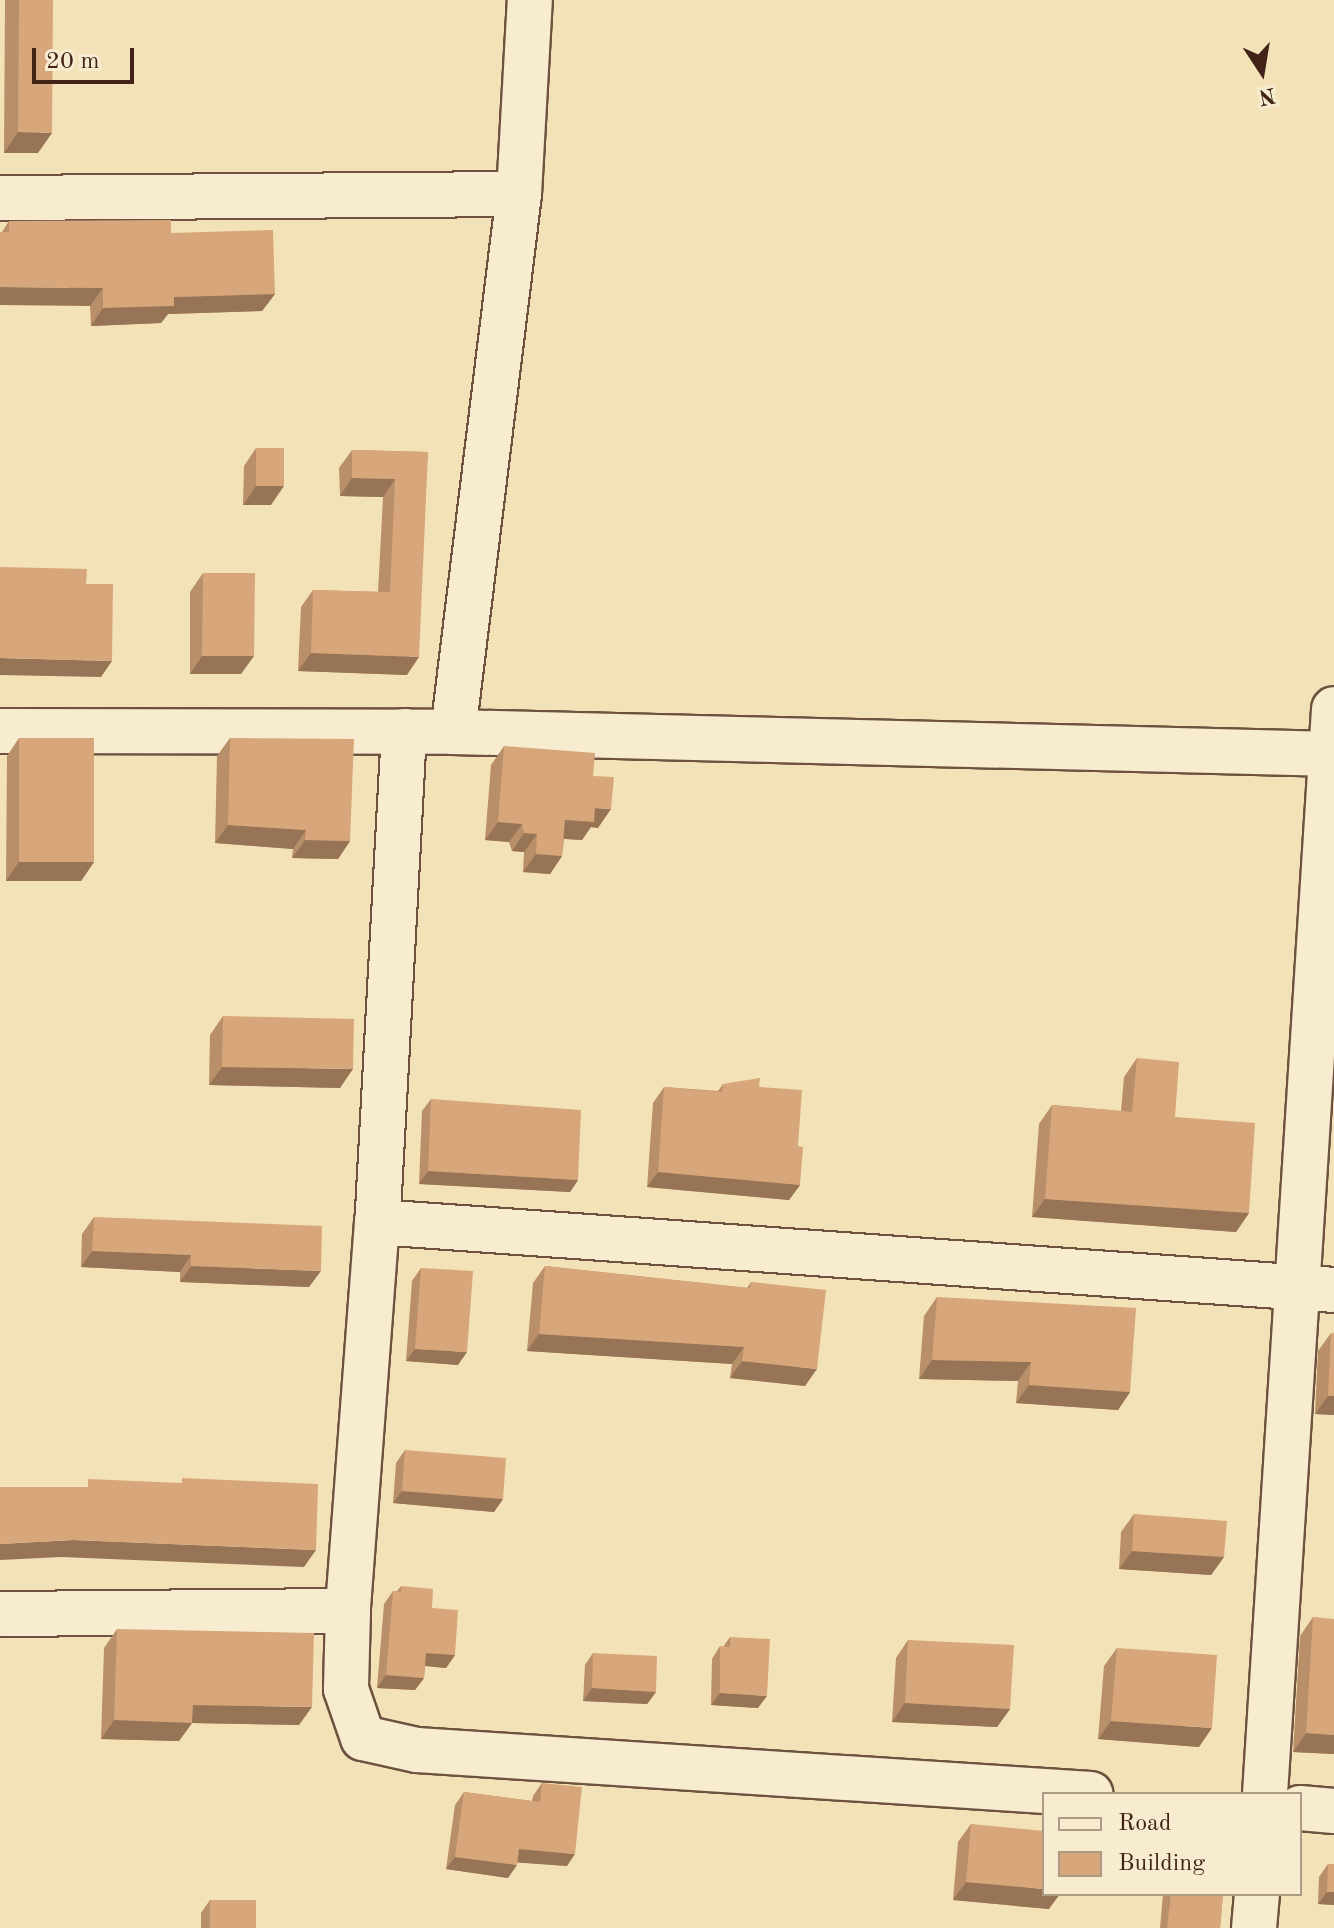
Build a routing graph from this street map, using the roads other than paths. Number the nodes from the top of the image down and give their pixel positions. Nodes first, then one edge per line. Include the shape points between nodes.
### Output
1 (530, 0) edge
2 (519, 194) junction
3 (0, 198) edge
4 (1334, 709) edge
5 (0, 731) edge
6 (404, 731) junction
7 (453, 732) junction
8 (1333, 754) edge
9 (377, 1222) junction
10 (1315, 1288) edge
11 (348, 1611) junction
12 (0, 1614) edge
13 (1060, 1792) edge
14 (1265, 1792) edge
15 (1302, 1808) edge
16 (1334, 1811) edge
17 (1257, 1896) edge
18 (1254, 1928) edge

1 - 2 street
2 - 3 street
2 - 7 street
4 - 8 street
5 - 6 street
6 - 7 street
6 - 9 street
7 - 8 street
8 - 10 street
9 - 10 street
9 - 11 street
10 - 14 street
11 - 12 street
11 - 13 street via 346,1689 363,1738 417,1750
15 - 16 street
17 - 18 street

